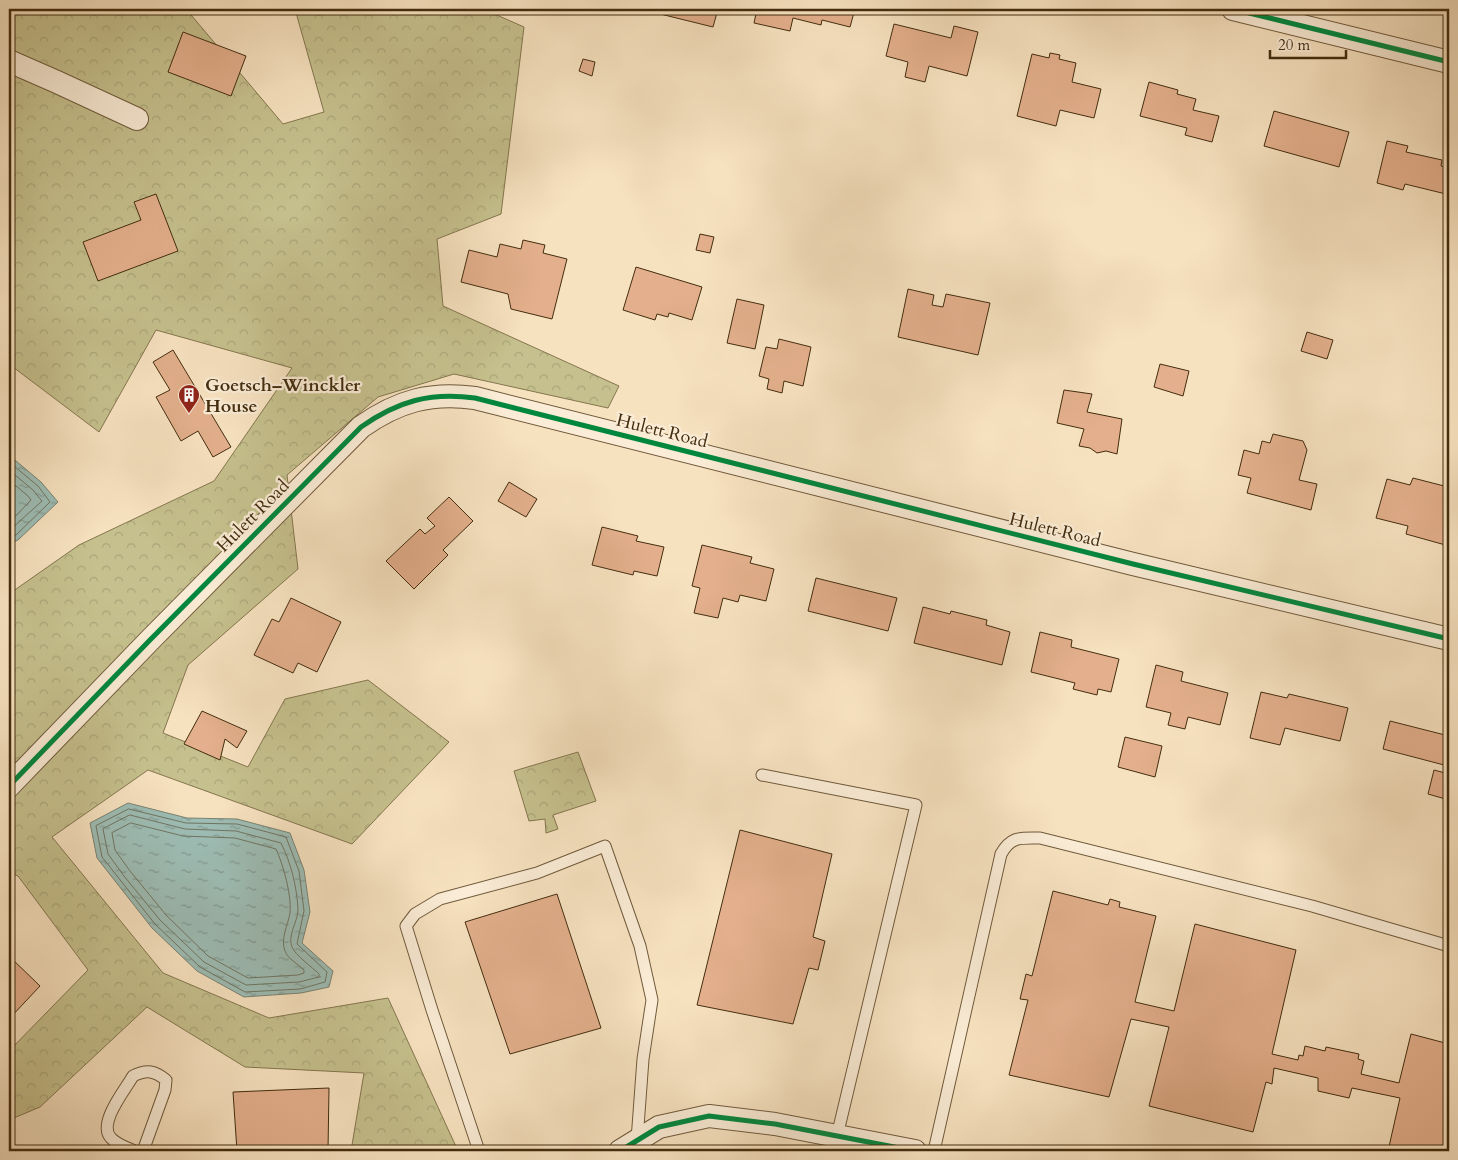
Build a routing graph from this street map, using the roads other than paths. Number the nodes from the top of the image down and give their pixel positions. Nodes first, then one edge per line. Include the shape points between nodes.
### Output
1 (1233, 9) edge
2 (9, 61) edge
3 (1449, 62) edge
4 (137, 119) dead end
5 (1449, 639) edge
6 (762, 775) dead end
7 (9, 786) edge
8 (1449, 946) edge
9 (837, 1136) junction
10 (629, 1146) edge
11 (135, 1151) edge
12 (143, 1151) edge
13 (479, 1151) edge
14 (915, 1151) edge
15 (934, 1151) edge

1 - 3 street
2 - 4 street
5 - 7 street, Hulett Road via 1114,560 475,398 435,396 395,406 361,427
6 - 9 lane via 916,805
8 - 15 lane via 1312,906 1040,838 1018,838 1006,844 1001,854
9 - 10 street via 709,1116 659,1127
9 - 14 street
10 - 13 lane via 652,1000 640,946 606,846 537,873 440,899 415,914 406,926
11 - 12 lane via 112,1140 106,1126 133,1076 151,1071 166,1080 166,1090

